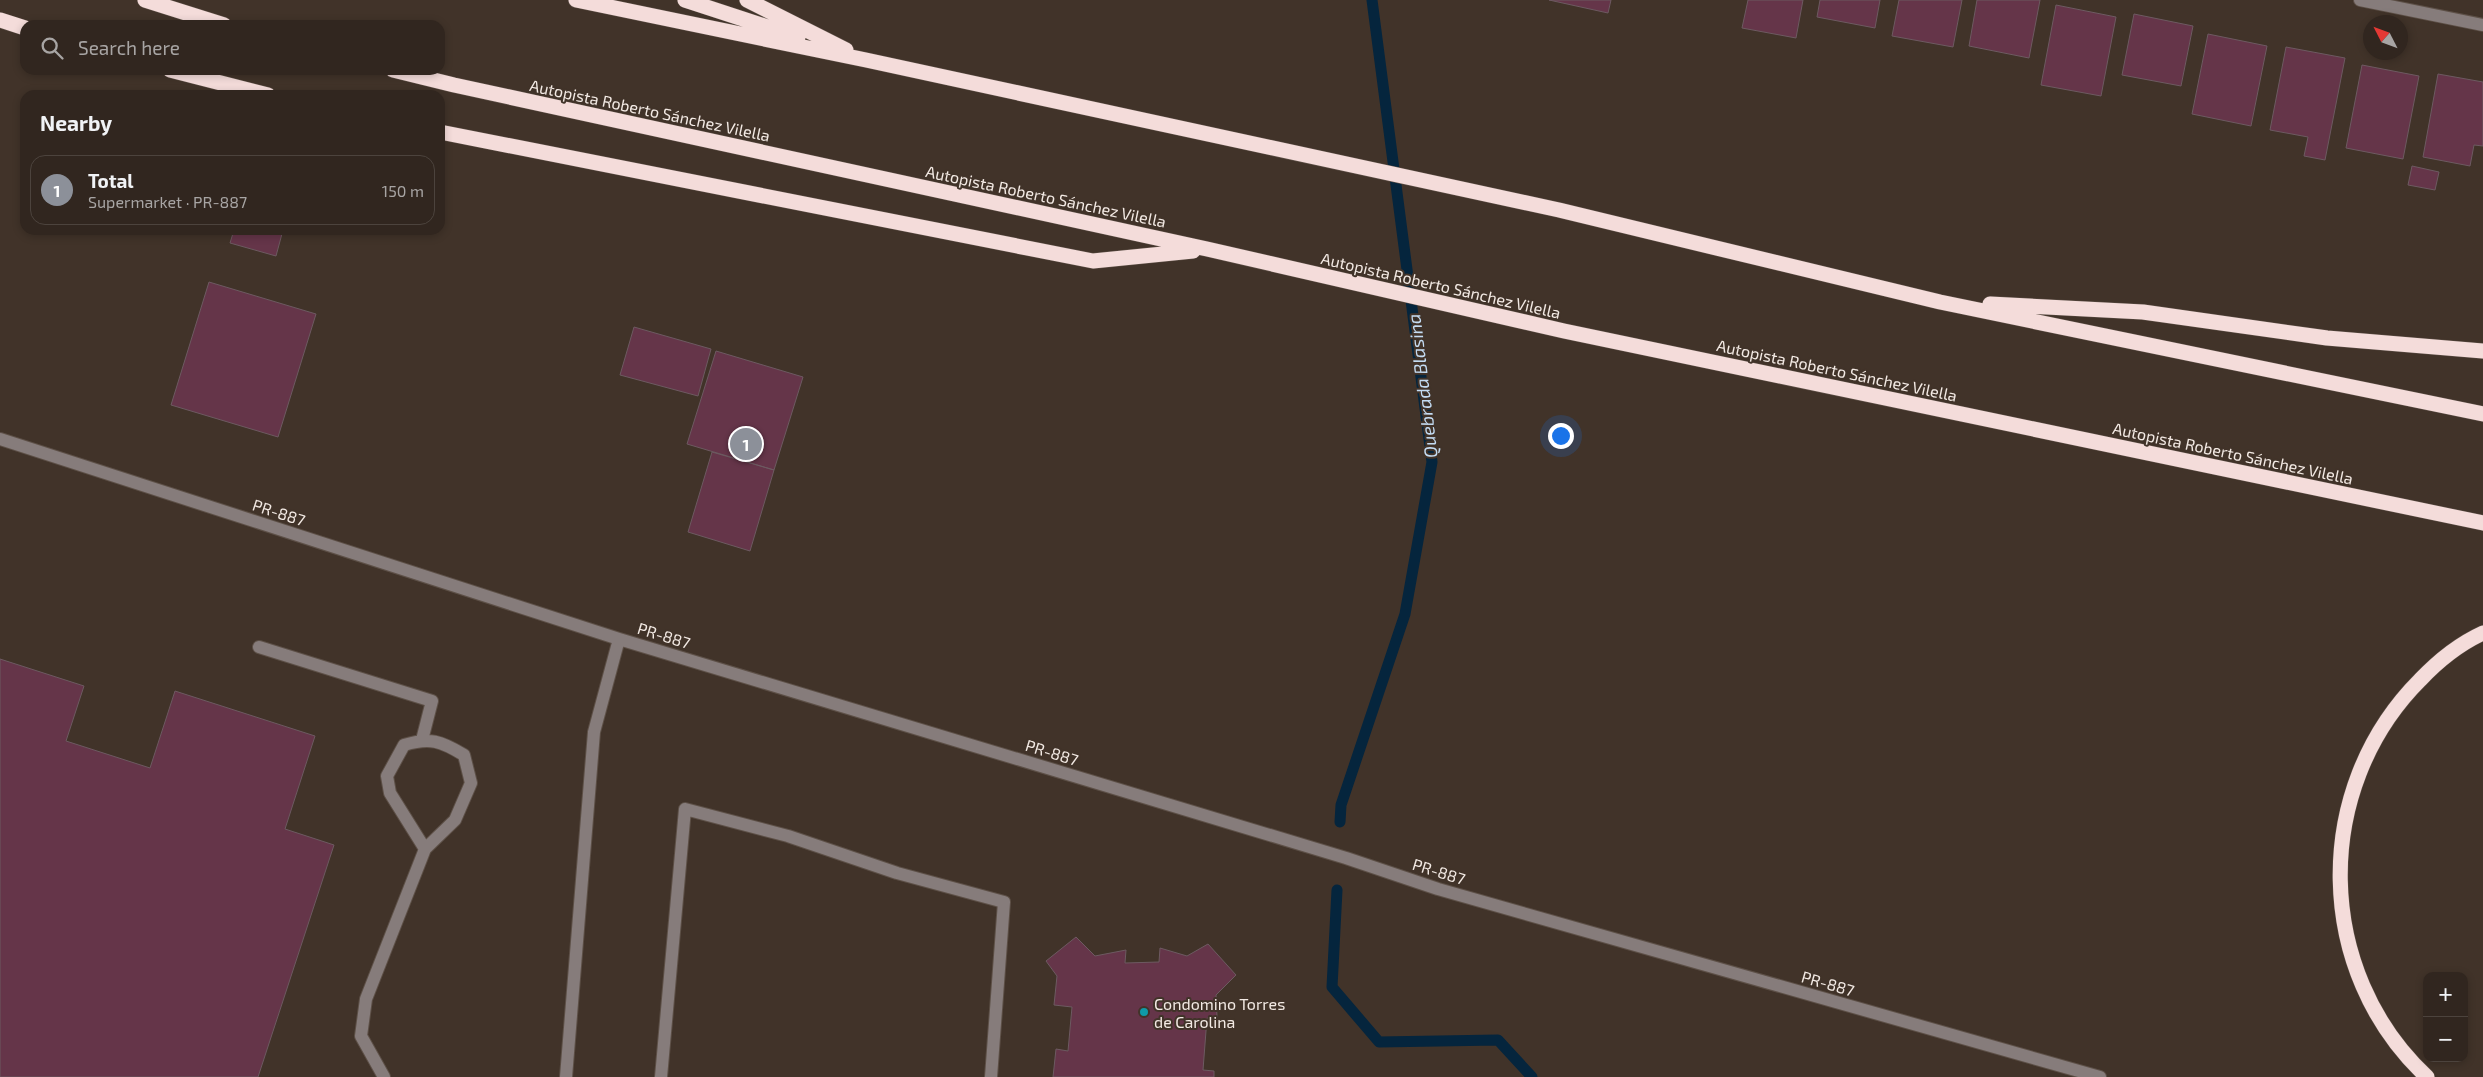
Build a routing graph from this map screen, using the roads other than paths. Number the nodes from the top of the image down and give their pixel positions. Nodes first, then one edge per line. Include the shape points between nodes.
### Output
1 (145, 0) edge
2 (576, 0) edge
3 (685, 0) edge
4 (747, 0) edge
5 (2360, 0) edge
6 (0, 20) edge
7 (208, 20) edge
8 (2483, 25) edge
9 (20, 26) edge
10 (866, 60) junction
11 (190, 75) edge
12 (412, 75) edge
13 (248, 90) edge
14 (445, 133) edge
15 (1207, 249) junction
16 (1940, 302) junction
17 (2483, 351) edge
18 (2483, 414) edge
19 (0, 440) edge
20 (2483, 523) edge
21 (2483, 633) edge
22 (619, 639) junction
23 (259, 647) dead end
24 (422, 740) junction
25 (425, 849) junction
26 (384, 1077) edge
27 (566, 1077) edge
28 (661, 1077) edge
29 (991, 1077) edge
30 (2100, 1077) edge
31 (2427, 1077) edge

1 - 7 highway
2 - 10 highway
3 - 10 highway
4 - 10 highway
5 - 8 street
6 - 9 highway
10 - 16 highway via 1559,210
11 - 13 highway
12 - 15 highway, Autopista Roberto Sánchez Vilella
14 - 15 highway via 1093,261
15 - 20 highway, Autopista Roberto Sánchez Vilella via 1564,331
16 - 17 highway via 2143,312 2327,338
16 - 18 highway
19 - 22 street, PR-887
21 - 31 highway via 2466,641 2403,696 2378,731 2358,773 2345,815 2340,894 2353,961 2388,1032
22 - 27 street via 594,732
22 - 30 street, PR-887 via 1326,852 1438,889
23 - 24 street via 432,701
24 - 25 street via 404,745 387,776 393,799
24 - 25 street via 444,743 464,755 471,783 455,820
25 - 26 street via 366,999 361,1036
28 - 29 street via 685,809 788,836 897,873 1004,902

